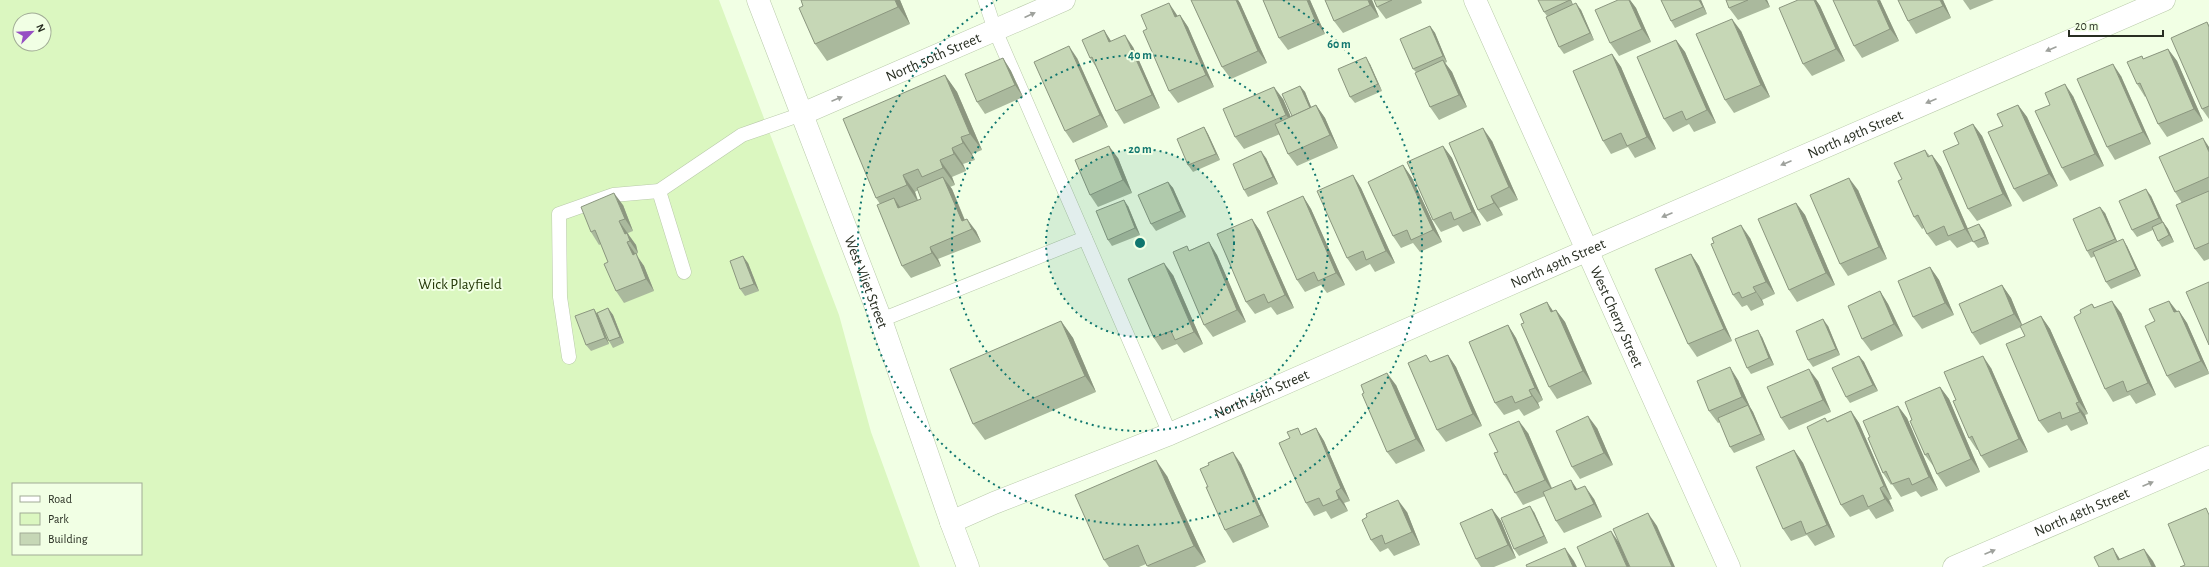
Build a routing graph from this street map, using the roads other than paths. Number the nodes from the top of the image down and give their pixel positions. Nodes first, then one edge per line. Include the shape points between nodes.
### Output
1 (758, 0) edge
2 (984, 0) edge
3 (1064, 0) edge
4 (1475, 0) edge
5 (2164, 0) edge
6 (995, 30) junction
7 (802, 114) junction
8 (659, 191) junction
9 (1085, 238) junction
10 (1587, 250) junction
11 (684, 272) dead end
12 (881, 320) junction
13 (569, 357) dead end
14 (1170, 434) junction
15 (2209, 458) edge
16 (951, 522) junction
17 (968, 567) edge
18 (1730, 567) edge
19 (1954, 567) edge

1 - 7 street, West Vliet Street
2 - 6 lane
6 -> 3 street, North 50th Street
4 - 10 street, West Cherry Street
5 -> 10 street, North 49th Street
7 -> 6 street, North 50th Street
6 - 9 lane
7 - 8 lane via 742,135
7 - 12 street, West Vliet Street
8 - 11 lane
8 - 13 lane via 613,195 559,214 560,297
9 - 12 lane
9 - 14 lane
10 - 14 street, North 49th Street
10 - 18 street, West Cherry Street
12 - 16 street, West Vliet Street
14 - 16 street, North 49th Street
19 -> 15 street, North 48th Street
16 - 17 street, West Vliet Street

